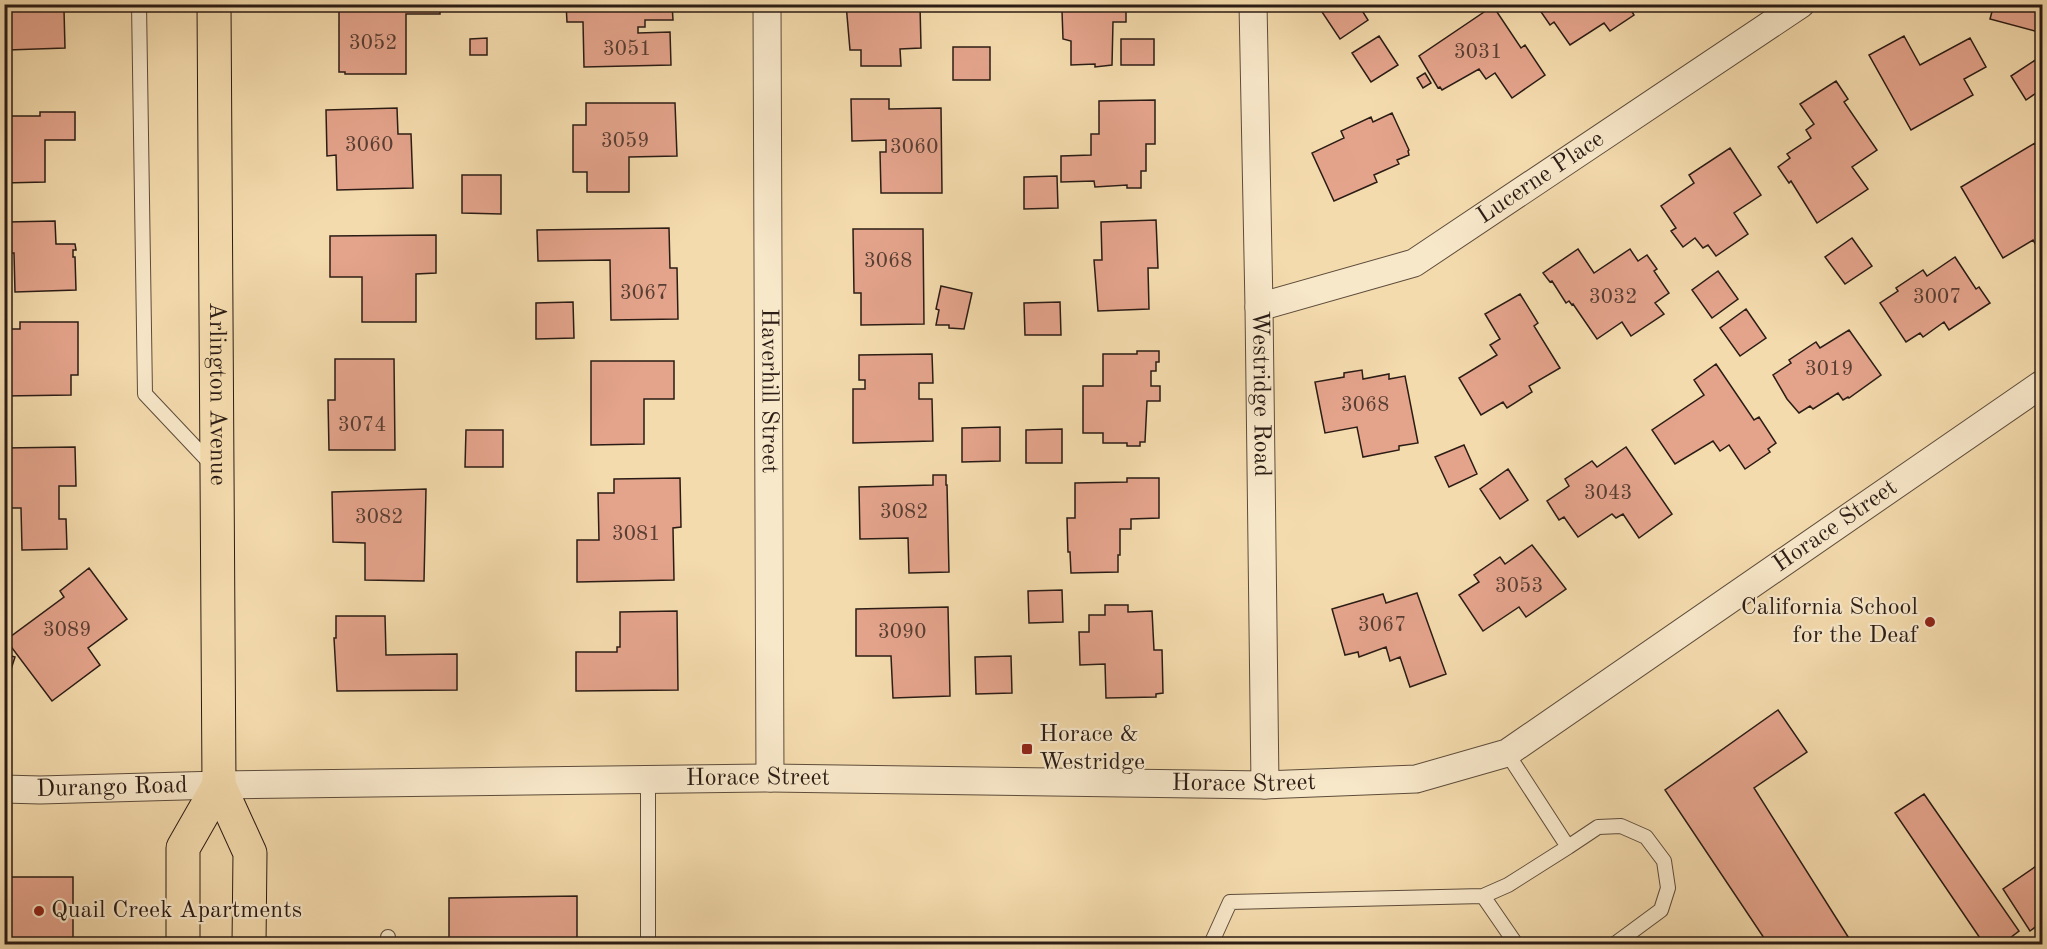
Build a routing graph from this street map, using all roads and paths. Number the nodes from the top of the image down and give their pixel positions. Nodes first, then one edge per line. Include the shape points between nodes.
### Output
1 (139, 4) edge
2 (214, 4) edge
3 (767, 4) edge
4 (1253, 4) edge
5 (1801, 4) edge
6 (1259, 307) junction
7 (2043, 384) edge
8 (217, 471) junction
9 (1507, 753) junction
10 (770, 778) junction
11 (648, 779) junction
12 (219, 784) junction
13 (1264, 784) junction
14 (4, 789) edge
15 (1568, 847) junction
16 (1483, 896) junction
17 (183, 945) edge
18 (249, 945) edge
19 (648, 945) edge
20 (1211, 945) edge
21 (1516, 945) edge
22 (1615, 945) edge

1 - 8 lane via 145,394
2 - 8 main road, Arlington Avenue
3 - 10 street, Haverhill Street
4 - 6 street, Westridge Road
5 - 6 street, Lucerne Place via 1413,263
6 - 13 street, Westridge Road
7 - 9 street, Horace Street
8 - 12 main road, Arlington Avenue
9 - 13 street, Horace Street via 1416,779
9 - 15 lane
10 - 11 street, Horace Street
10 - 13 street, Horace Street
11 - 12 street, Horace Street
11 - 19 lane
12 - 14 street, Durango Road
12 - 17 main road, Arlington Avenue via 183,848
12 - 18 main road, Arlington Avenue via 250,853
15 - 16 lane
15 - 22 lane via 1598,827 1621,826 1646,837 1664,861 1668,888 1661,910
16 - 20 lane via 1230,902
16 - 21 lane

